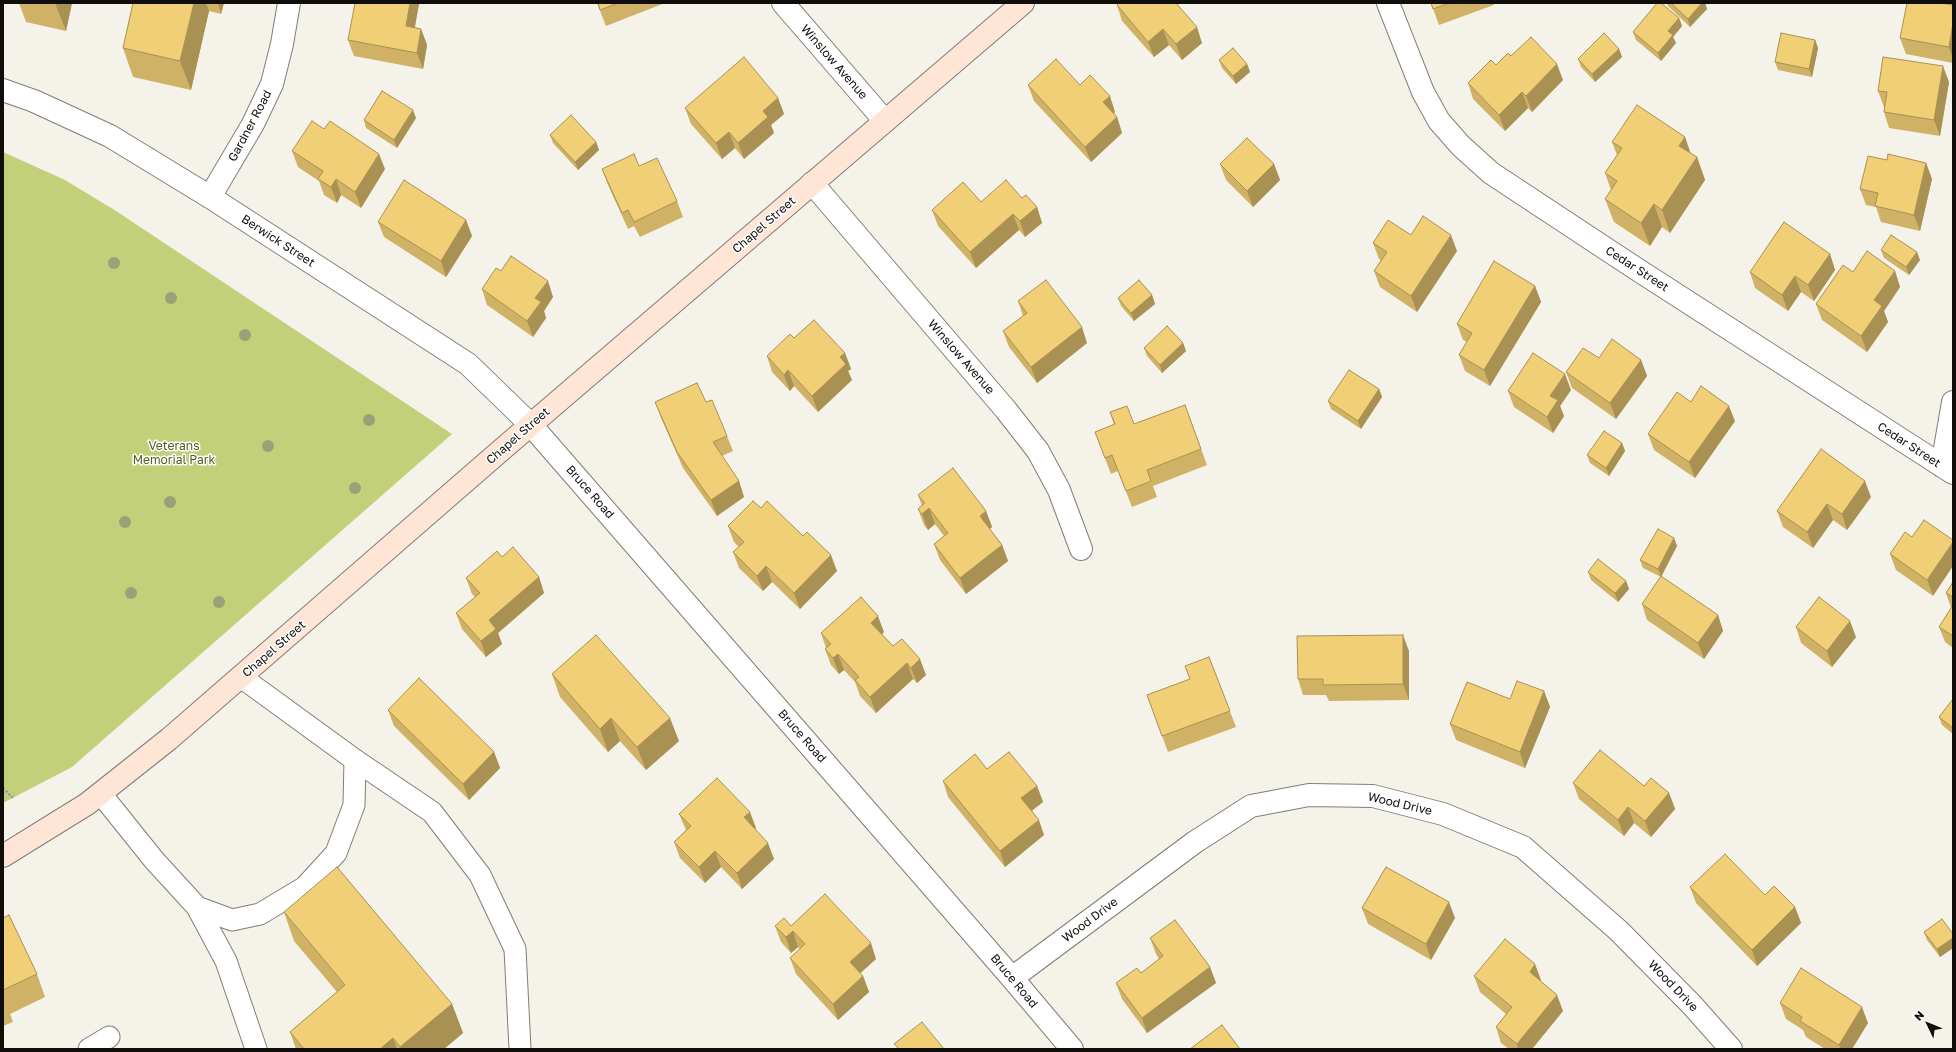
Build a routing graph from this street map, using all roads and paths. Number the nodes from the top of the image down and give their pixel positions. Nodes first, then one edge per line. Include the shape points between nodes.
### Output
1 (289, 3) edge
2 (783, 3) edge
3 (1023, 3) edge
4 (1388, 3) edge
5 (3, 90) edge
6 (885, 121) junction
7 (812, 183) junction
8 (210, 197) junction
9 (1953, 402) edge
10 (531, 425) junction
11 (1947, 470) edge
12 (1081, 549) dead end
13 (242, 677) junction
14 (355, 760) junction
15 (3, 788) edge
16 (101, 794) junction
17 (13, 798) dead end
18 (3, 856) edge
19 (197, 907) junction
20 (1012, 978) junction
21 (109, 1037) dead end
22 (89, 1049) edge
23 (256, 1049) edge
24 (520, 1049) edge
25 (1072, 1049) edge
26 (1730, 1049) edge

1 - 8 street, Gardner Road via 272,84 254,124
2 - 6 street, Winslow Avenue
3 - 6 main road, Chapel Street
4 - 11 street, Cedar Street via 1423,92 1439,121 1461,146 1491,173
5 - 8 street, Berwick Street via 110,136
6 - 7 main road, Chapel Street
7 - 10 main road, Chapel Street
7 - 12 street, Winslow Avenue via 1038,451 1059,490
8 - 10 street, Berwick Street via 468,364
9 - 11 street
10 - 13 main road, Chapel Street
10 - 20 street, Bruce Road
13 - 14 lane
13 - 16 main road, Chapel Street
14 - 19 lane via 354,805 336,853 305,887 260,914 232,920
14 - 24 lane via 432,812 480,875 515,949
15 - 17 path
16 - 18 main road, Chapel Street via 45,832
16 - 19 lane via 154,860
19 - 23 lane via 226,961
20 - 25 street, Bruce Road
20 - 26 street, Wood Drive via 1195,842 1252,806 1309,795 1372,796 1443,814 1523,847 1619,931 1692,1005
21 - 22 lane

